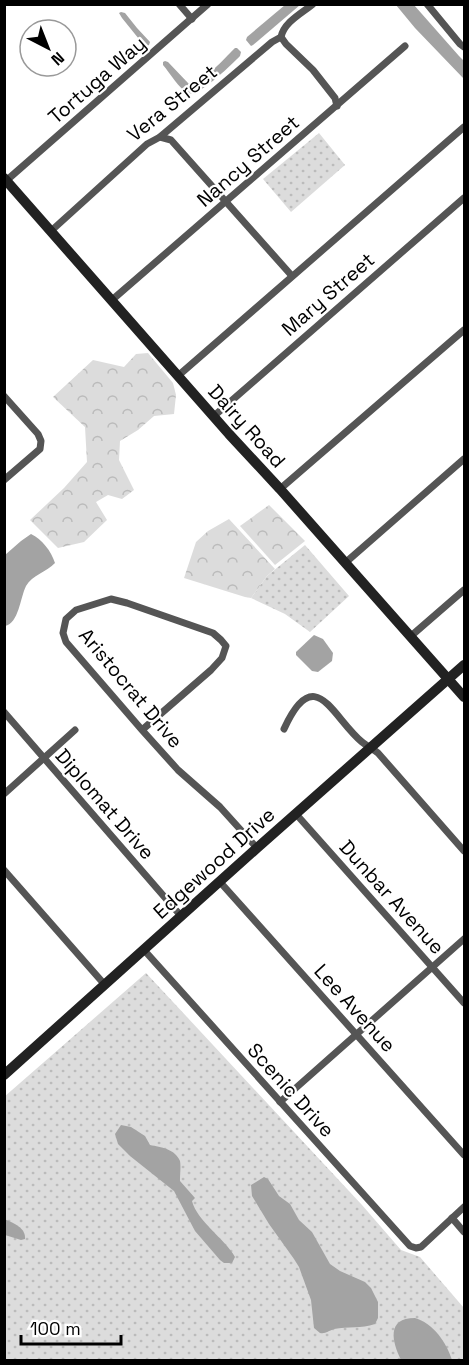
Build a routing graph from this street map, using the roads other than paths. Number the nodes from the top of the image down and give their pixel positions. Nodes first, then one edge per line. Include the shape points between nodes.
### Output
1 (179, 4) edge
2 (208, 4) edge
3 (313, 4) edge
4 (427, 4) edge
5 (192, 19) junction
6 (281, 37) junction
7 (405, 46) dead end
8 (465, 47) edge
9 (337, 106) junction
10 (465, 127) edge
11 (160, 137) junction
12 (6, 179) edge
13 (465, 198) edge
14 (225, 202) junction
15 (51, 231) junction
16 (292, 276) junction
17 (112, 300) junction
18 (465, 330) edge
19 (179, 375) junction
20 (4, 396) edge
21 (214, 416) junction
22 (465, 459) edge
23 (4, 480) edge
24 (280, 489) junction
25 (345, 562) junction
26 (465, 590) edge
27 (411, 636) junction
28 (465, 665) edge
29 (448, 678) junction
30 (465, 697) edge
31 (4, 712) edge
32 (284, 729) dead end
33 (75, 730) dead end
34 (142, 730) junction
35 (371, 747) junction
36 (44, 758) junction
37 (4, 794) edge
38 (296, 814) junction
39 (257, 848) junction
40 (465, 850) edge
41 (4, 870) edge
42 (220, 882) junction
43 (181, 916) junction
44 (465, 939) edge
45 (144, 950) junction
46 (433, 967) junction
47 (105, 985) junction
48 (465, 1003) edge
49 (357, 1035) junction
50 (4, 1075) edge
51 (280, 1102) junction
52 (465, 1155) edge
53 (465, 1207) edge
54 (452, 1218) junction
55 (465, 1232) edge

1 - 5 street
2 - 5 street, Tortuga Way
3 - 6 street, Vera Street via 286,26
4 - 8 street
5 - 12 street, Tortuga Way
6 - 9 street via 313,70
6 - 11 street, Vera Street
7 - 9 street, Nancy Street
9 - 14 street, Nancy Street
10 - 16 street
11 - 14 street via 171,140
11 - 15 street, Vera Street via 147,144
12 - 15 street, Dairy Road
13 - 21 street, Mary Street
14 - 16 street
14 - 17 street, Nancy Street
15 - 17 street, Dairy Road
16 - 19 street
17 - 19 street, Dairy Road
18 - 24 street
19 - 21 street, Dairy Road
20 - 23 street via 41,441 40,449
21 - 24 street, Dairy Road
22 - 25 street
24 - 25 street, Dairy Road
25 - 27 street, Dairy Road
26 - 27 street
27 - 29 street, Dairy Road
28 - 29 street, Edgewood Drive
29 - 30 street, Dairy Road
29 - 35 street, Edgewood Drive
31 - 36 street, Diplomat Drive
32 - 35 street via 301,702 316,696 325,700
33 - 36 street
34 - 34 street, Aristocrat Drive via 215,666 226,646 213,633 111,599 76,610 66,619 66,642
34 - 39 street, Aristocrat Drive
35 - 38 street, Edgewood Drive
35 - 40 street
36 - 37 street
36 - 43 street, Diplomat Drive
38 - 39 street, Edgewood Drive
38 - 46 street, Dunbar Avenue
39 - 42 street, Edgewood Drive
41 - 47 street
42 - 43 street, Edgewood Drive
42 - 49 street, Lee Avenue
43 - 45 street, Edgewood Drive
44 - 46 street
45 - 47 street, Edgewood Drive
45 - 51 street, Scenic Drive
46 - 48 street, Dunbar Avenue
46 - 49 street
47 - 50 street, Edgewood Drive
49 - 51 street
49 - 52 street, Lee Avenue
51 - 54 street, Scenic Drive via 410,1246 421,1247
53 - 54 street
54 - 55 street

